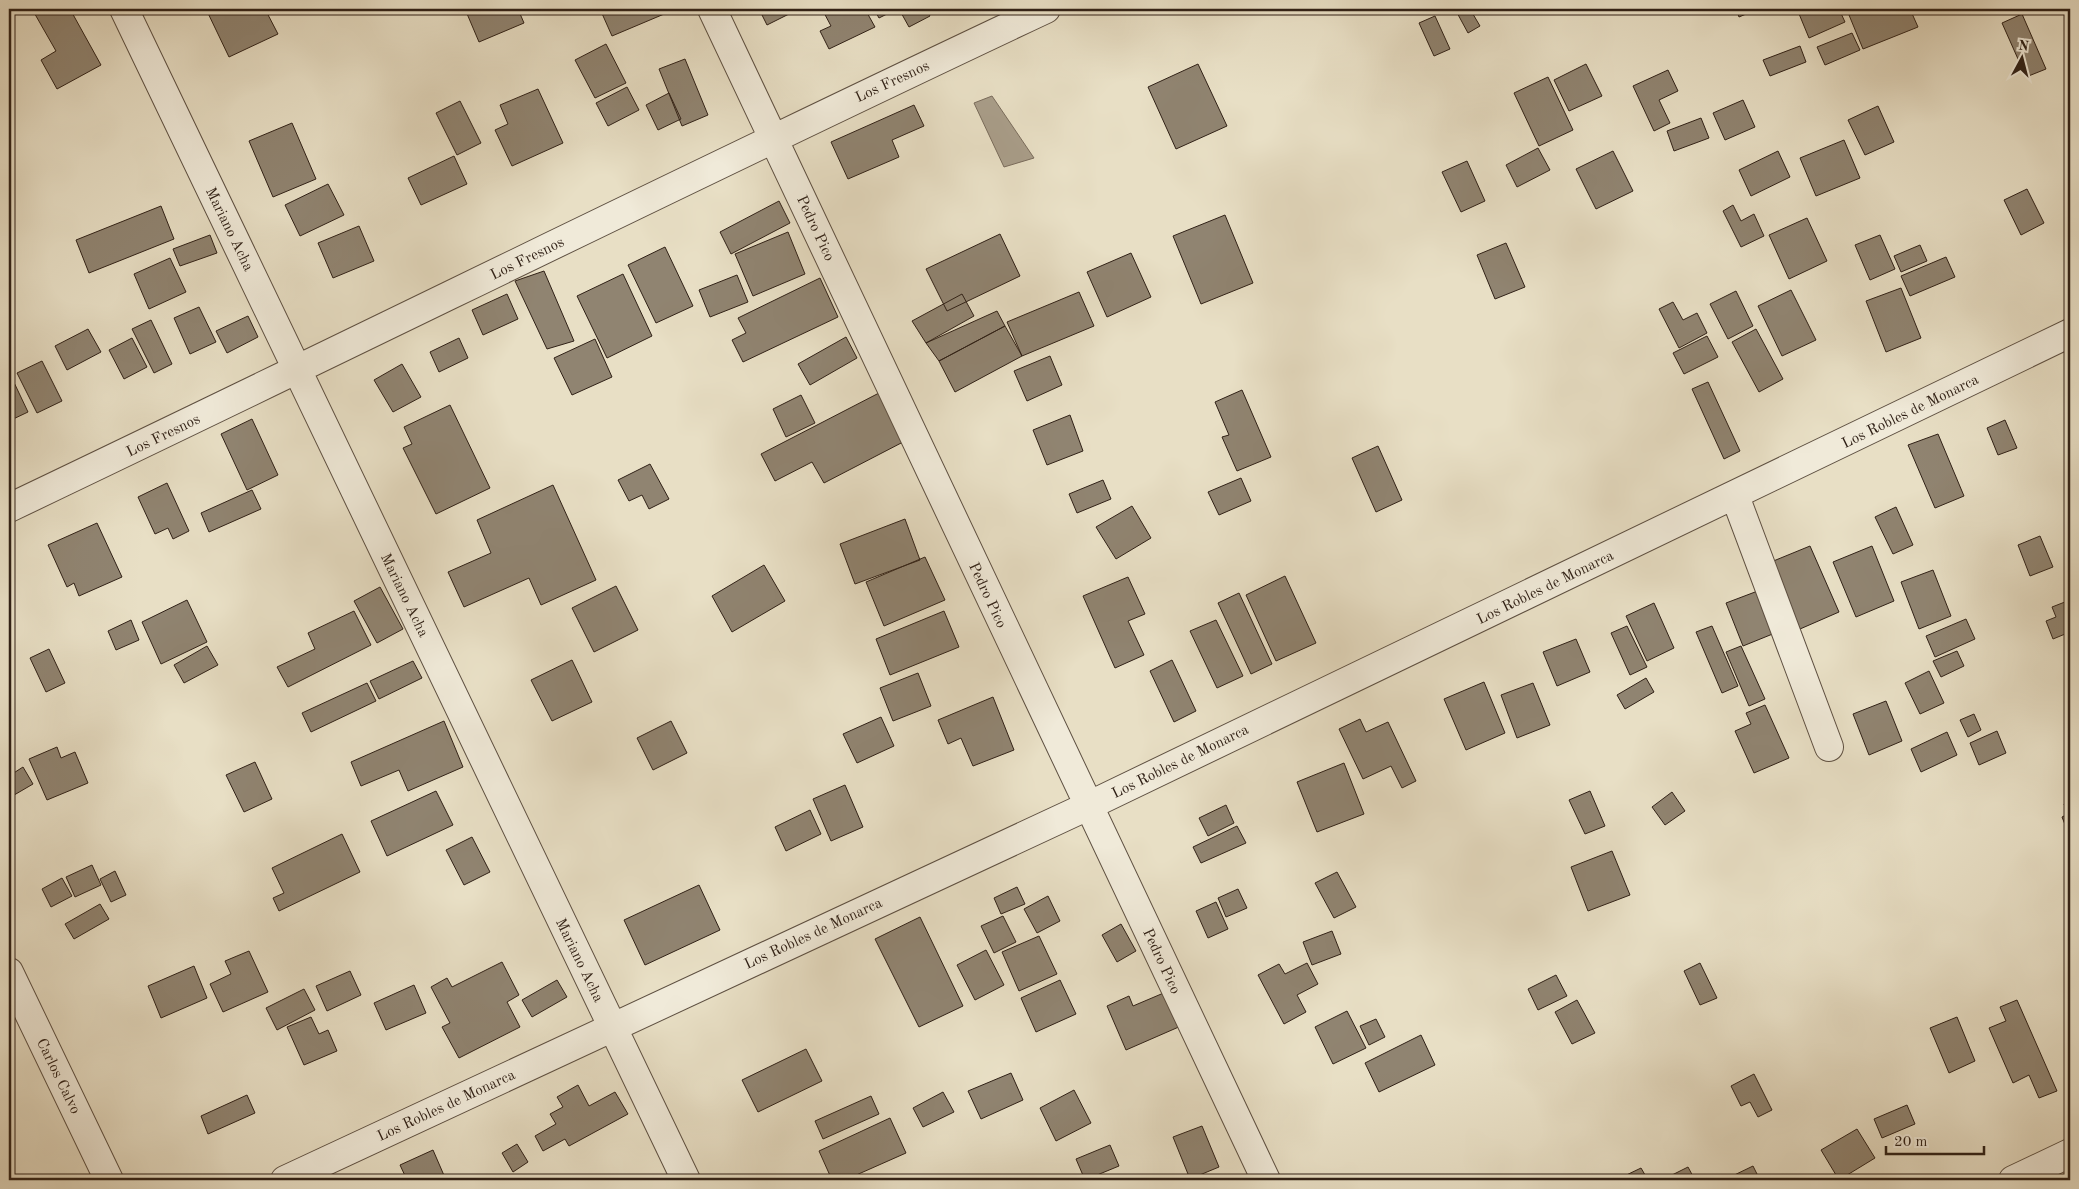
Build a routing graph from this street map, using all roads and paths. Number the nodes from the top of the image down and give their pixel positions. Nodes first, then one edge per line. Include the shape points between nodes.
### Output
1 (124, 9) edge
2 (712, 9) edge
3 (1046, 9) edge
4 (773, 137) junction
5 (2070, 333) edge
6 (298, 370) junction
7 (1735, 496) junction
8 (9, 508) edge
9 (1829, 747) dead end
10 (1088, 806) junction
11 (9, 972) edge
12 (612, 1027) junction
13 (2070, 1153) edge
14 (109, 1180) edge
15 (286, 1180) edge
16 (686, 1180) edge
17 (1266, 1180) edge
18 (2013, 1180) edge

1 - 6 street, Mariano Acha
2 - 4 street, Pedro Pico
3 - 4 street, Los Fresnos
4 - 6 street, Los Fresnos
4 - 10 street, Pedro Pico
5 - 7 street, Los Robles de Monarca
6 - 8 street, Los Fresnos
6 - 12 street, Mariano Acha
7 - 9 street
7 - 10 street, Los Robles de Monarca
10 - 12 street, Los Robles de Monarca
10 - 17 street, Pedro Pico
11 - 14 street, Carlos Calvo
12 - 15 street, Los Robles de Monarca
12 - 16 street, Mariano Acha
13 - 18 street

